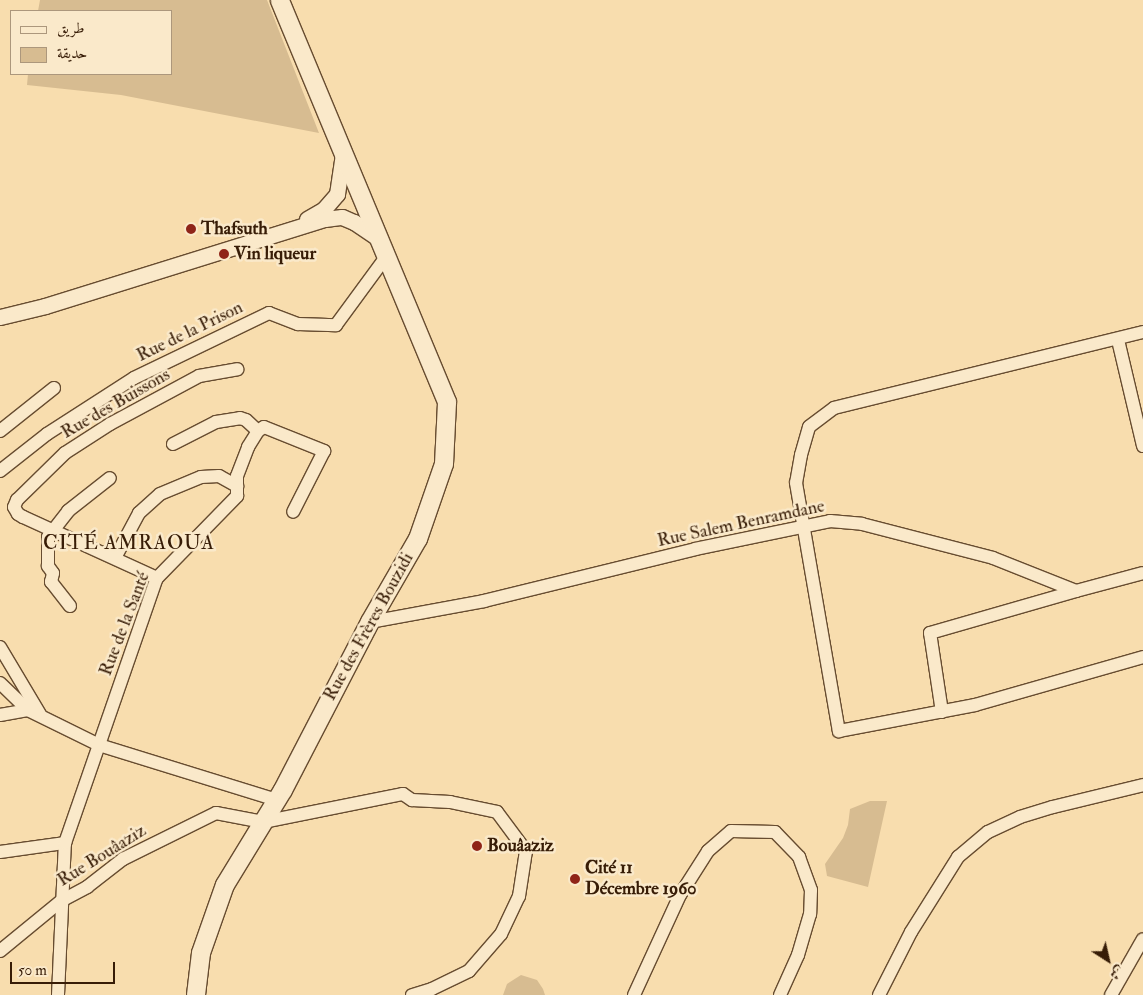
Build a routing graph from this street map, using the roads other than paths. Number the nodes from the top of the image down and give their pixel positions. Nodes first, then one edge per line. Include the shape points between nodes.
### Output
1 (280, 0) edge
2 (343, 154) junction
3 (293, 227) junction
4 (382, 248) junction
5 (0, 317) edge
6 (1143, 332) edge
7 (1118, 340) junction
8 (238, 369) dead end
9 (54, 388) dead end
10 (0, 431) edge
11 (258, 431) junction
12 (173, 444) dead end
13 (1143, 446) edge
14 (0, 471) edge
15 (110, 478) dead end
16 (237, 486) junction
17 (293, 512) dead end
18 (802, 526) junction
19 (53, 529) junction
20 (115, 558) junction
21 (1143, 573) edge
22 (157, 578) junction
23 (1076, 591) junction
24 (70, 606) dead end
25 (370, 622) junction
26 (0, 647) edge
27 (1143, 657) edge
28 (0, 683) edge
29 (34, 712) junction
30 (942, 712) junction
31 (0, 715) edge
32 (99, 745) junction
33 (1143, 785) edge
34 (276, 800) junction
35 (263, 822) junction
36 (65, 843) junction
37 (0, 852) edge
38 (61, 901) junction
39 (1143, 939) edge
40 (0, 951) edge
41 (58, 995) edge
42 (196, 995) edge
43 (412, 995) edge
44 (634, 995) edge
45 (780, 995) edge
46 (879, 995) edge
47 (1112, 995) edge

1 - 2 main road, Rue des Frères Bouzidi
2 - 3 street via 337,194 324,209
2 - 4 main road, Rue des Frères Bouzidi
3 - 4 street via 342,217 354,222
3 - 5 street via 45,306
4 - 14 street, Rue de la Prison via 336,325 298,324 269,313 134,378 46,434
4 - 25 main road, Rue des Frères Bouzidi via 447,402 444,464 418,539
6 - 7 street
7 - 13 street
7 - 18 street via 834,408 809,427 801,455 796,483
8 - 19 street, Rue des Buissons via 199,376 110,424 65,453 17,500 14,507 23,517
9 - 10 street
11 - 12 street via 240,418 216,422
11 - 16 street, Rue de la Santé via 248,447 237,476
11 - 17 street via 264,427 324,451
15 - 19 street via 68,511
16 - 20 street via 219,476 201,477 160,494 140,513
16 - 22 street, Rue de la Santé via 237,496
18 - 23 street, Rue Salem Benramdane via 830,520 862,524 992,558
18 - 25 street, Rue Salem Benramdane via 484,601
18 - 30 street via 839,731
19 - 20 street, Rue des Buissons
19 - 24 street via 48,537 48,566 53,573 51,582
20 - 22 street, Rue des Buissons
21 - 23 street
22 - 32 street, Rue de la Santé
23 - 30 street via 930,633
25 - 34 main road, Rue des Frères Bouzidi
26 - 29 street
27 - 30 street
28 - 29 street
29 - 31 street
29 - 32 street
32 - 34 street
32 - 36 street, Rue de la Santé
33 - 46 street via 1020,817 988,832 953,864
34 - 35 main road, Rue des Frères Bouzidi
35 - 38 street, Rue Bouâaziz via 216,813 123,859 87,887
35 - 42 main road, Rue des Frères Bouzidi via 225,885 201,953
35 - 43 street via 402,794 412,800 450,802 497,812 526,851 520,896 501,934 469,971
36 - 37 street
36 - 38 street, Rue de la Santé
38 - 40 street, Rue Bouâaziz
38 - 41 street, Rue de la Santé
39 - 47 street
44 - 45 street via 680,895 708,851 731,831 775,832 799,857 811,890 810,914 798,956

